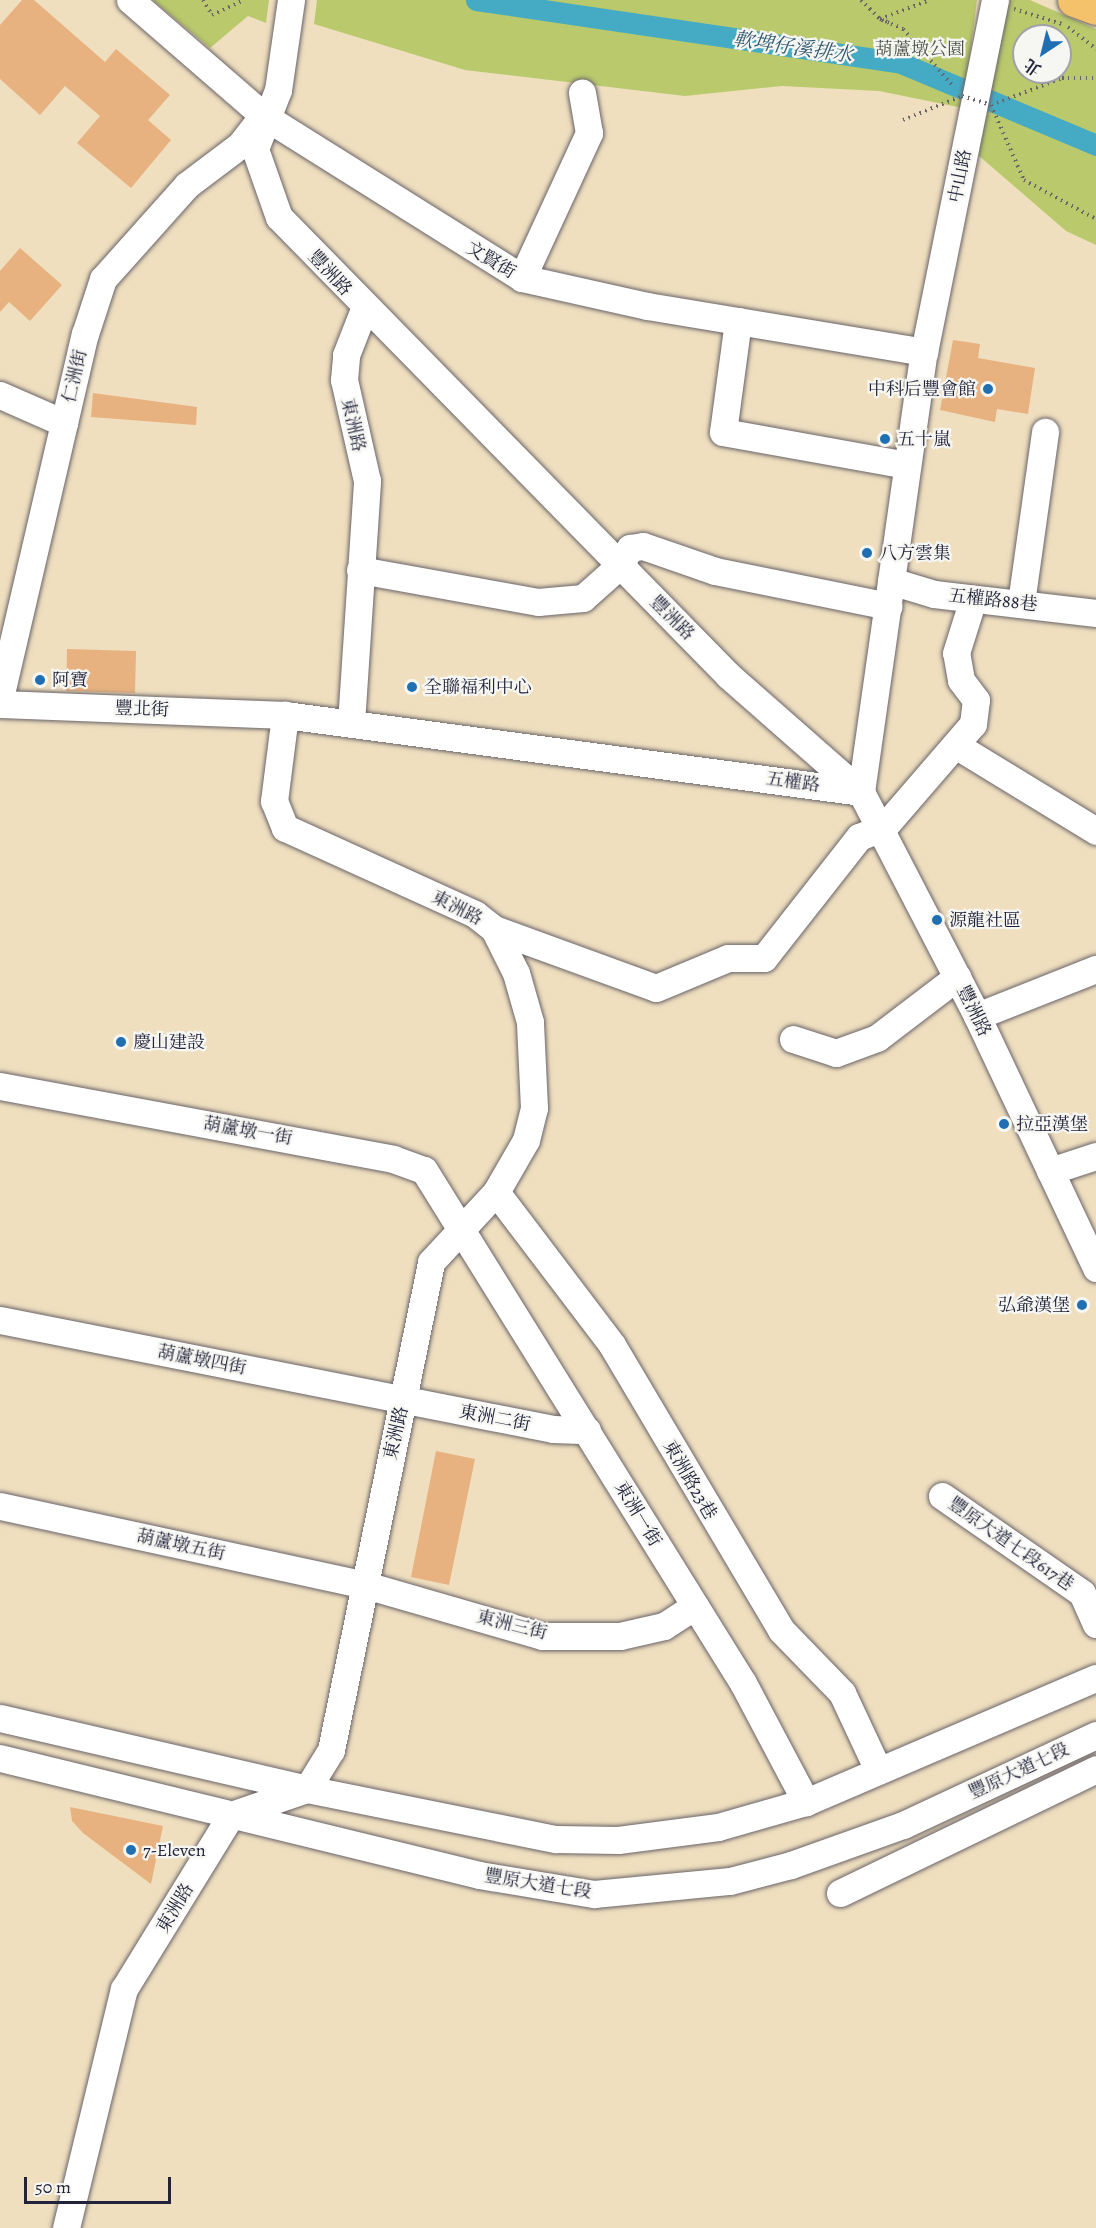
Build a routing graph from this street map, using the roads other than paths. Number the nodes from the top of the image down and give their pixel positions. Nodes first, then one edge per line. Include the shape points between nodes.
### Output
1 (130, 0) edge
2 (1074, 0) edge
3 (995, 1) edge
4 (1096, 8) edge
5 (289, 12) edge
6 (582, 93) dead end
7 (264, 116) junction
8 (522, 278) junction
9 (364, 309) junction
10 (738, 321) junction
11 (924, 352) junction
12 (0, 395) edge
13 (64, 423) junction
14 (1045, 432) dead end
15 (906, 465) junction
16 (620, 565) junction
17 (360, 570) junction
18 (890, 594) junction
19 (973, 599) junction
20 (1021, 603) junction
21 (1096, 613) edge
22 (0, 698) edge
23 (0, 704) edge
24 (285, 715) junction
25 (351, 723) junction
26 (957, 746) junction
27 (861, 792) junction
28 (884, 827) junction
29 (1096, 831) edge
30 (494, 928) junction
31 (1096, 969) edge
32 (957, 977) junction
33 (977, 1016) junction
34 (793, 1039) dead end
35 (0, 1086) edge
36 (1096, 1156) edge
37 (1050, 1171) junction
38 (496, 1192) junction
39 (464, 1229) junction
40 (1096, 1268) edge
41 (0, 1320) edge
42 (404, 1400) junction
43 (587, 1430) junction
44 (942, 1496) dead end
45 (0, 1506) edge
46 (362, 1584) junction
47 (695, 1606) junction
48 (1096, 1623) edge
49 (1096, 1678) edge
50 (0, 1718) edge
51 (1096, 1735) edge
52 (0, 1758) edge
53 (1047, 1758) junction
54 (1096, 1769) edge
55 (878, 1770) junction
56 (1058, 1787) junction
57 (307, 1789) junction
58 (806, 1802) junction
59 (231, 1815) junction
60 (840, 1893) dead end
61 (66, 2228) edge

1 - 7 street, 文賢街
2 - 4 main road
3 - 11 street, 中山路
5 - 7 street, 豐洲路 via 278,90
6 - 8 street via 589,133
7 - 8 street, 文賢街
7 - 9 street, 豐洲路 via 255,149 279,217
7 - 13 street, 仁洲街 via 240,145 187,185 103,279
8 - 10 street, 文賢街
9 - 16 street, 豐洲路
9 - 17 street, 東洲路 via 345,355 344,380 367,481
10 - 11 street, 文賢街
10 - 15 street via 723,432
11 - 15 street
12 - 13 street
13 - 22 street, 仁洲街
14 - 20 street
15 - 18 street
16 - 17 street via 583,598 538,602
16 - 18 street, 五權路88巷 via 630,548 643,546 715,571
16 - 27 street, 豐洲路 via 729,676
17 - 25 street, 東洲路
18 - 19 street, 五權路88巷
18 - 27 street
19 - 20 street, 五權路88巷
19 - 26 street via 957,653 961,680 976,700 974,716
20 - 21 street, 五權路88巷
23 - 24 street, 豐北街
24 - 25 street, 五權路
24 - 30 street, 東洲路 via 274,801 285,828 475,914
25 - 27 street, 五權路
26 - 28 street
26 - 29 street
27 - 28 street, 豐洲路
28 - 30 street via 859,837 764,958 728,958 664,986 624,979
28 - 32 street, 豐洲路
30 - 38 street, 東洲路 via 524,997 535,1091 526,1140
31 - 33 street
32 - 33 street, 豐洲路
32 - 34 street via 877,1038 836,1053
33 - 37 street, 豐洲路
35 - 39 street, 葫蘆墩一街 via 393,1159 424,1170
36 - 37 street
37 - 40 street, 豐洲路
38 - 39 street, 東洲路
38 - 55 street, 東洲路23巷 via 612,1345 781,1630 842,1693
39 - 42 street, 東洲路 via 431,1262
39 - 43 street, 東洲一街
41 - 42 street, 葫蘆墩四街
42 - 43 street, 東洲二街 via 553,1430
42 - 46 street, 東洲路
43 - 47 street, 東洲一街
44 - 48 street, 豐原大道七段617巷 via 1082,1593
45 - 46 street, 葫蘆墩五街
46 - 47 street, 東洲三街 via 542,1636 620,1636 664,1626
46 - 57 street, 東洲路 via 331,1750
47 - 58 street, 東洲一街 via 743,1683
49 - 55 street via 948,1745
50 - 57 street
51 - 53 street, 豐原大道七段
52 - 59 street, 豐原大道七段
53 - 56 street
53 - 59 street, 豐原大道七段 via 903,1825 791,1865 730,1881 594,1894 479,1875
54 - 56 street
55 - 58 street
56 - 60 street
57 - 58 street via 556,1839 618,1840 718,1827
57 - 59 street
59 - 61 street, 東洲路 via 118,2001

